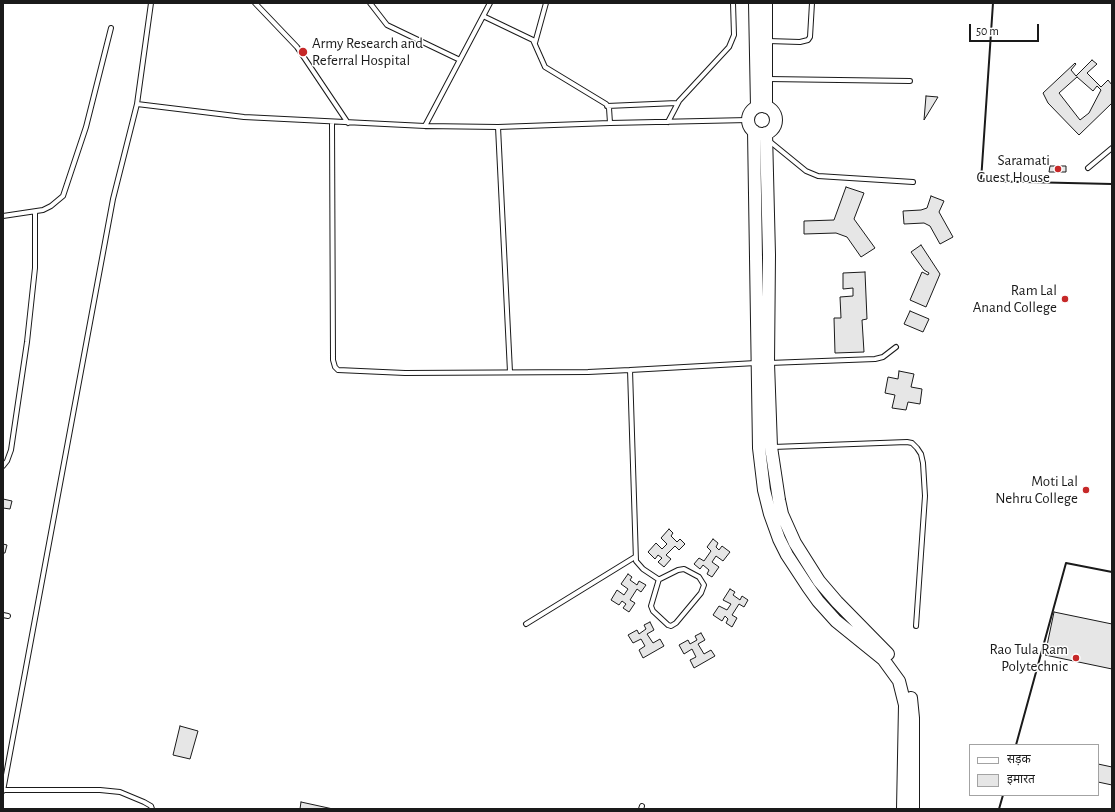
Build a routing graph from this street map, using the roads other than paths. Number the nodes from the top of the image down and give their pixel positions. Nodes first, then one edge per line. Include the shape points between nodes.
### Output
1 (151, 3) edge
2 (255, 3) edge
3 (370, 3) edge
4 (490, 3) edge
5 (546, 3) edge
6 (733, 3) edge
7 (755, 3) edge
8 (766, 3) edge
9 (812, 3) edge
10 (483, 16) junction
11 (111, 28) dead end
12 (766, 41) junction
13 (534, 42) junction
14 (460, 60) junction
15 (766, 79) junction
16 (910, 81) dead end
17 (677, 103) junction
18 (136, 104) junction
19 (607, 106) junction
20 (761, 107) junction
21 (748, 120) junction
22 (332, 122) junction
23 (668, 122) junction
24 (348, 123) junction
25 (610, 123) junction
26 (425, 126) junction
27 (498, 127) junction
28 (754, 131) junction
29 (766, 136) junction
30 (1112, 148) edge
31 (1088, 168) dead end
32 (913, 182) dead end
33 (35, 212) junction
34 (3, 216) edge
35 (896, 347) dead end
36 (763, 363) junction
37 (630, 370) junction
38 (510, 372) junction
39 (765, 447) junction
40 (3, 466) edge
41 (635, 558) junction
42 (659, 579) junction
43 (526, 624) dead end
44 (916, 626) dead end
45 (908, 752) junction
46 (3, 790) edge
47 (152, 809) edge
48 (903, 809) edge
49 (912, 809) edge

1 - 18 lane
2 - 24 lane via 297,47
3 - 14 lane via 387,25
4 - 10 lane
5 - 13 lane
6 - 17 lane via 734,35 729,48
7 - 20 main road
8 - 12 main road
9 - 12 lane via 808,40
10 - 13 lane
10 - 14 lane
11 - 33 lane via 86,127 63,196 51,206
12 - 15 main road
13 - 19 lane via 546,69
14 - 26 lane
15 - 16 lane
15 - 20 main road
17 - 19 lane
17 - 23 lane
18 - 22 lane via 244,117
18 - 46 lane via 113,199
19 - 25 lane
20 - 21 main road via 750,112
20 - 29 main road via 773,112 776,120
21 - 23 lane
21 - 28 main road via 748,125
22 - 24 lane
22 - 38 lane via 335,367 338,370 405,373
23 - 25 lane
24 - 26 lane
25 - 27 lane
26 - 27 lane
27 - 38 lane
28 - 29 main road
28 - 36 main road
29 - 32 lane via 806,171 818,176
29 - 36 main road via 769,255
30 - 31 lane
33 - 34 lane
33 - 40 lane via 35,268 27,342 11,450
35 - 36 lane via 883,358 875,359
36 - 37 lane
36 - 39 main road
37 - 38 lane
37 - 41 lane
39 - 44 lane via 907,442 918,448 923,463 925,496
39 - 45 main road via 764,490 770,514 787,555 808,587 836,621 889,660 899,681 905,704
41 - 42 lane via 638,565
41 - 43 lane
42 - 42 lane via 684,569 699,577 704,585 701,593 671,626 653,611 651,606
45 - 48 main road
45 - 49 main road
46 - 47 lane via 120,792 144,802

